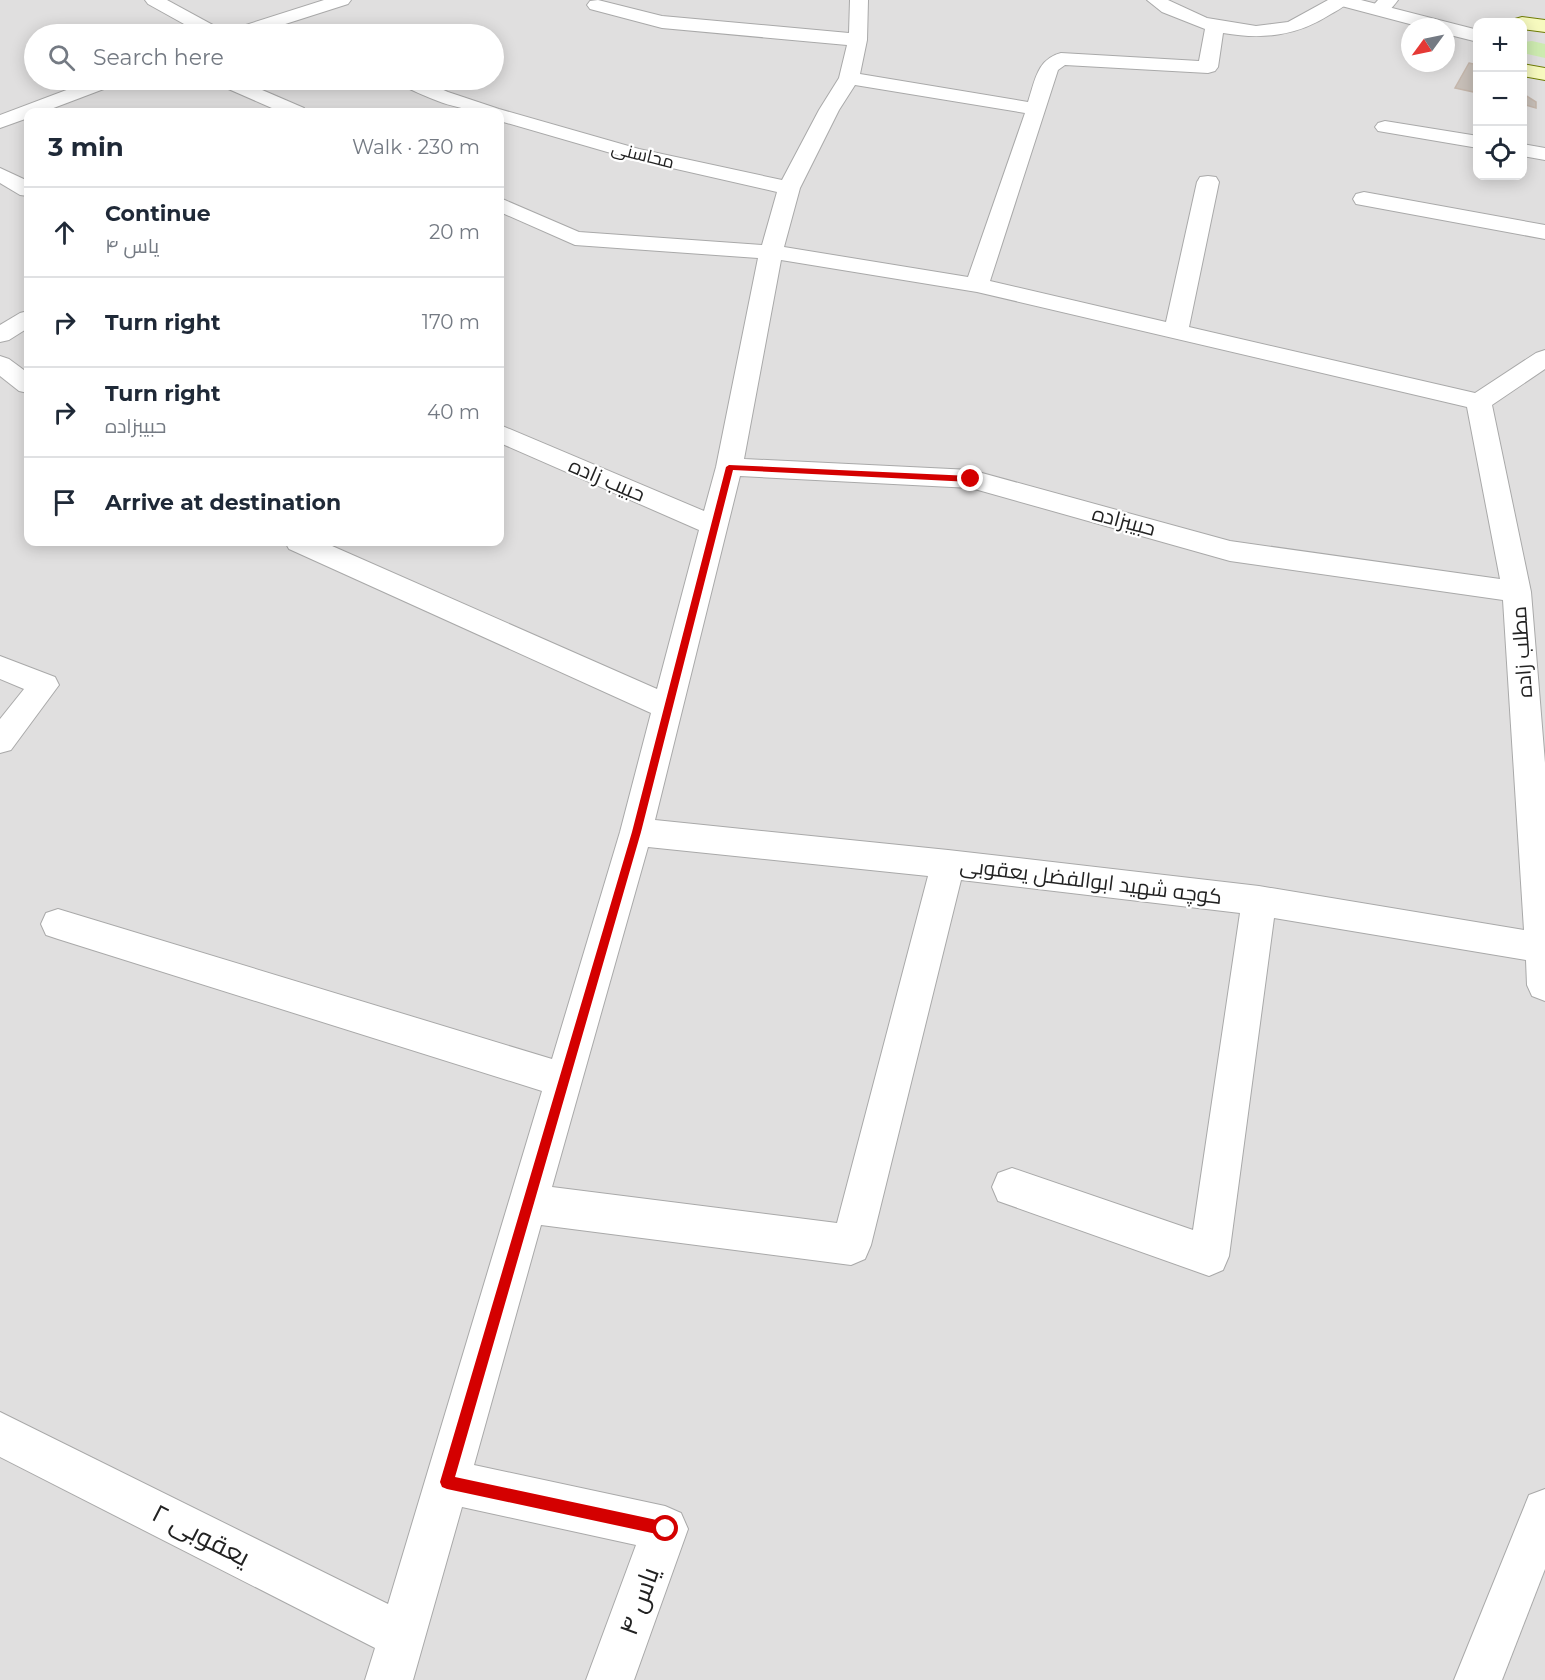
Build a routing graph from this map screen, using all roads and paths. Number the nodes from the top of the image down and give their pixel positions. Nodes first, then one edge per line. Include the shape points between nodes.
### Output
1 (153, 0) edge
2 (342, 0) edge
3 (859, 0) edge
4 (1156, 0) edge
5 (1340, 0) edge
6 (596, 5) dead end
7 (1384, 5) edge
8 (288, 18) junction
9 (1419, 18) edge
10 (197, 24) edge
11 (269, 24) edge
12 (299, 24) edge
13 (1527, 24) edge
14 (1215, 25) junction
15 (1545, 26) edge
16 (1455, 30) edge
17 (1473, 35) edge
18 (858, 40) junction
19 (1527, 71) edge
20 (1545, 74) edge
21 (849, 78) junction
22 (84, 90) edge
23 (247, 90) edge
24 (428, 90) edge
25 (8, 101) dead end
26 (38, 108) edge
27 (288, 108) edge
28 (478, 108) edge
29 (1036, 109) junction
30 (23, 114) joint
31 (504, 116) edge
32 (0, 122) edge
33 (1385, 127) dead end
34 (1473, 141) edge
35 (1527, 151) edge
36 (1545, 154) edge
37 (0, 174) edge
38 (1208, 182) dead end
39 (24, 188) edge
40 (789, 188) junction
41 (1364, 199) dead end
42 (504, 206) edge
43 (1545, 232) edge
44 (771, 252) junction
45 (977, 285) junction
46 (24, 320) edge
47 (1176, 331) junction
48 (0, 335) edge
49 (1545, 358) edge
50 (0, 364) edge
51 (24, 382) edge
52 (1479, 402) junction
53 (504, 435) edge
54 (729, 467) junction
55 (714, 526) junction
56 (309, 546) edge
57 (1517, 592) junction
58 (0, 667) edge
59 (668, 707) junction
60 (0, 741) edge
61 (636, 832) junction
62 (948, 864) junction
63 (1259, 901) junction
64 (58, 924) dead end
65 (1543, 948) junction
66 (1545, 984) edge
67 (564, 1080) junction
68 (1012, 1187) dead end
69 (528, 1204) junction
70 (0, 1434) edge
71 (447, 1482) junction
72 (1545, 1511) edge
73 (403, 1637) junction
74 (389, 1680) edge
75 (610, 1680) edge
76 (1478, 1680) edge

1 - 10 street
2 - 8 street
3 - 18 street
4 - 14 street via 1166,8
5 - 7 street
5 - 14 street via 1288,28 1255,33
6 - 18 street via 662,22
7 - 9 street
8 - 11 street
8 - 12 street
13 - 15 main road
14 - 29 street via 1208,67 1061,59 1049,67
16 - 17 street
18 - 21 street
19 - 20 main road
21 - 29 street
21 - 40 street
22 - 26 street
23 - 27 street
24 - 28 street
25 - 30 street
29 - 45 street
30 - 32 street
31 - 40 street, محاسنی via 635,154
33 - 34 street
35 - 36 street
37 - 39 street
38 - 47 street
40 - 44 street
41 - 43 street
42 - 44 street via 575,238
44 - 45 street
44 - 54 street
45 - 47 street
46 - 48 street
47 - 52 street
49 - 52 street
50 - 51 street
52 - 57 street, مطلب زاده
53 - 55 street, حبیب زاده
54 - 55 street
54 - 57 street, حبیبزاده via 971,479 1230,551
55 - 59 street
56 - 59 street
57 - 65 street, مطلب زاده
58 - 60 street via 44,686
59 - 61 street
61 - 62 street, کوچه شهید ابوالفضل یعقوبی
61 - 67 street
62 - 63 street, کوچه شهید ابوالفضل یعقوبی
62 - 69 street via 851,1245
63 - 65 street, کوچه شهید ابوالفضل یعقوبی
63 - 68 street via 1209,1256
64 - 67 street
65 - 66 street, مطلب زاده
67 - 69 street
69 - 71 street
70 - 73 street, یعقوبی ۲
71 - 73 street
71 - 75 street, یاس ۴ via 666,1529
72 - 76 street
73 - 74 street

